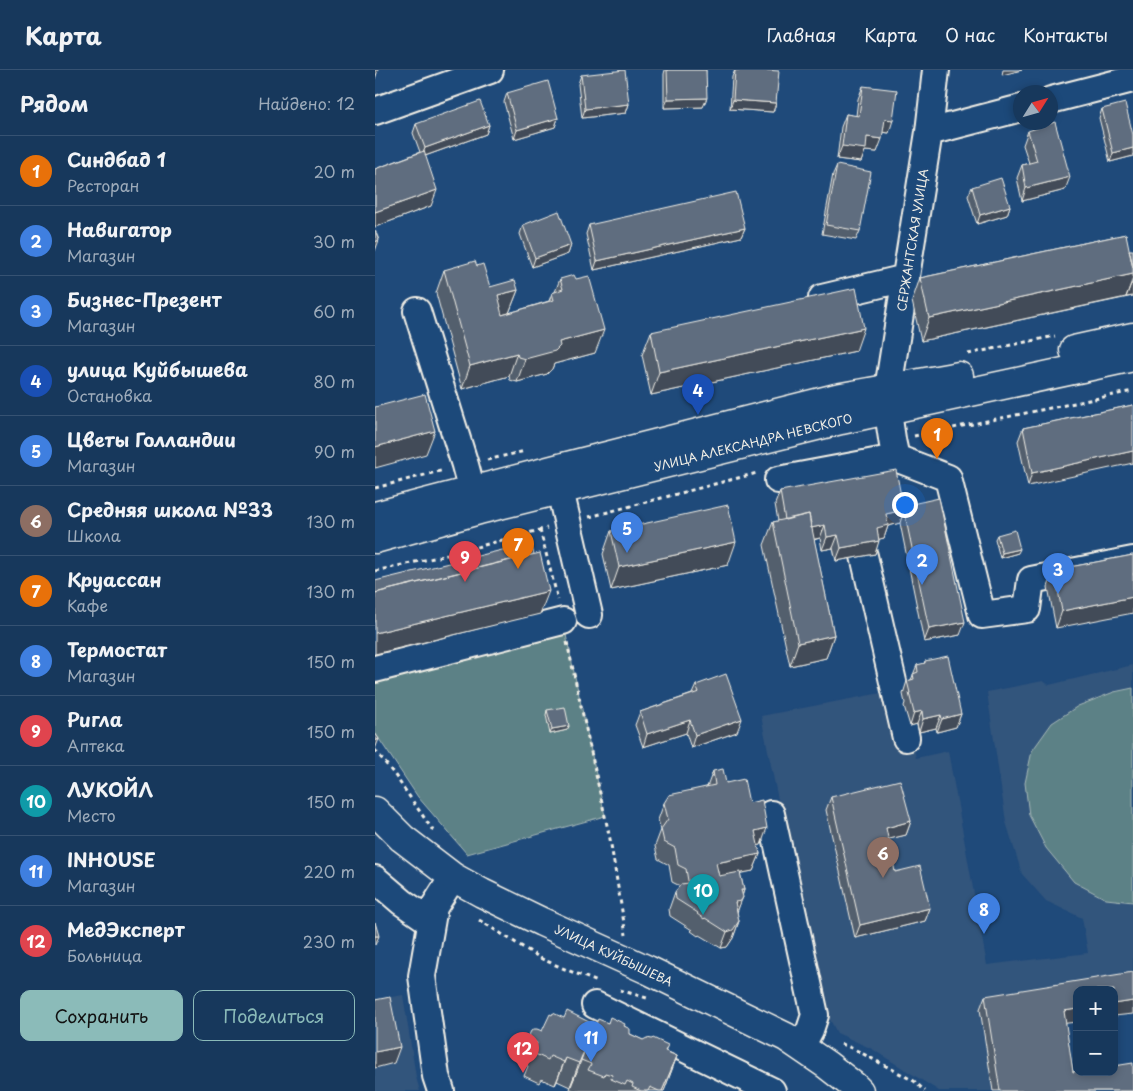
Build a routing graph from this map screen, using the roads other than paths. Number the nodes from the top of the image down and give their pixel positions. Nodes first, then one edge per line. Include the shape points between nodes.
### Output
1 (490, 70) edge
2 (935, 70) edge
3 (1133, 79) edge
4 (1058, 98) edge
5 (1013, 110) edge
6 (375, 111) edge
7 (929, 132) junction
8 (907, 278) junction
9 (799, 303) edge
10 (417, 311) dead end
11 (1133, 337) edge
12 (1133, 357) edge
13 (888, 400) junction
14 (894, 449) junction
15 (771, 476) road end
16 (560, 490) junction
17 (471, 491) junction
18 (375, 516) edge
19 (375, 539) edge
20 (864, 556) edge
21 (1133, 560) edge
22 (589, 615) dead end
23 (563, 621) road end
24 (375, 669) edge
25 (906, 738) dead end
26 (375, 811) edge
27 (771, 814) dead end
28 (453, 876) junction
29 (375, 879) edge
30 (431, 922) junction
31 (595, 1006) dead end
32 (801, 1047) junction
33 (441, 1091) edge
34 (772, 1091) edge
35 (859, 1091) edge

1 - 6 street
2 - 7 street, СЕРЖАНТСКАЯ УЛИЦА
3 - 4 street
5 - 7 street
7 - 8 street, СЕРЖАНТСКАЯ УЛИЦА
8 - 9 street
8 - 13 street, СЕРЖАНТСКАЯ УЛИЦА
10 - 17 street via 432,394
11 - 13 main road, УЛИЦА АЛЕКСАНДРА НЕВСКОГО via 997,368
12 - 13 main road, УЛИЦА АЛЕКСАНДРА НЕВСКОГО
13 - 14 street, СЕРЖАНТСКАЯ УЛИЦА
13 - 16 main road, УЛИЦА АЛЕКСАНДРА НЕВСКОГО via 841,420
13 - 17 main road, УЛИЦА АЛЕКСАНДРА НЕВСКОГО via 836,398
14 - 15 street via 847,479
14 - 21 street via 948,478 982,615 1027,609 1031,580
16 - 19 main road, УЛИЦА АЛЕКСАНДРА НЕВСКОГО
16 - 22 street
17 - 18 main road, УЛИЦА АЛЕКСАНДРА НЕВСКОГО
20 - 25 street
23 - 24 street
26 - 28 main road, УЛИЦА КУЙБЫШЕВА via 402,838
27 - 32 street via 815,1015
28 - 30 street via 434,907
28 - 32 main road, УЛИЦА КУЙБЫШЕВА
29 - 30 street
30 - 33 street via 422,976
31 - 34 street
32 - 35 main road, УЛИЦА КУЙБЫШЕВА

